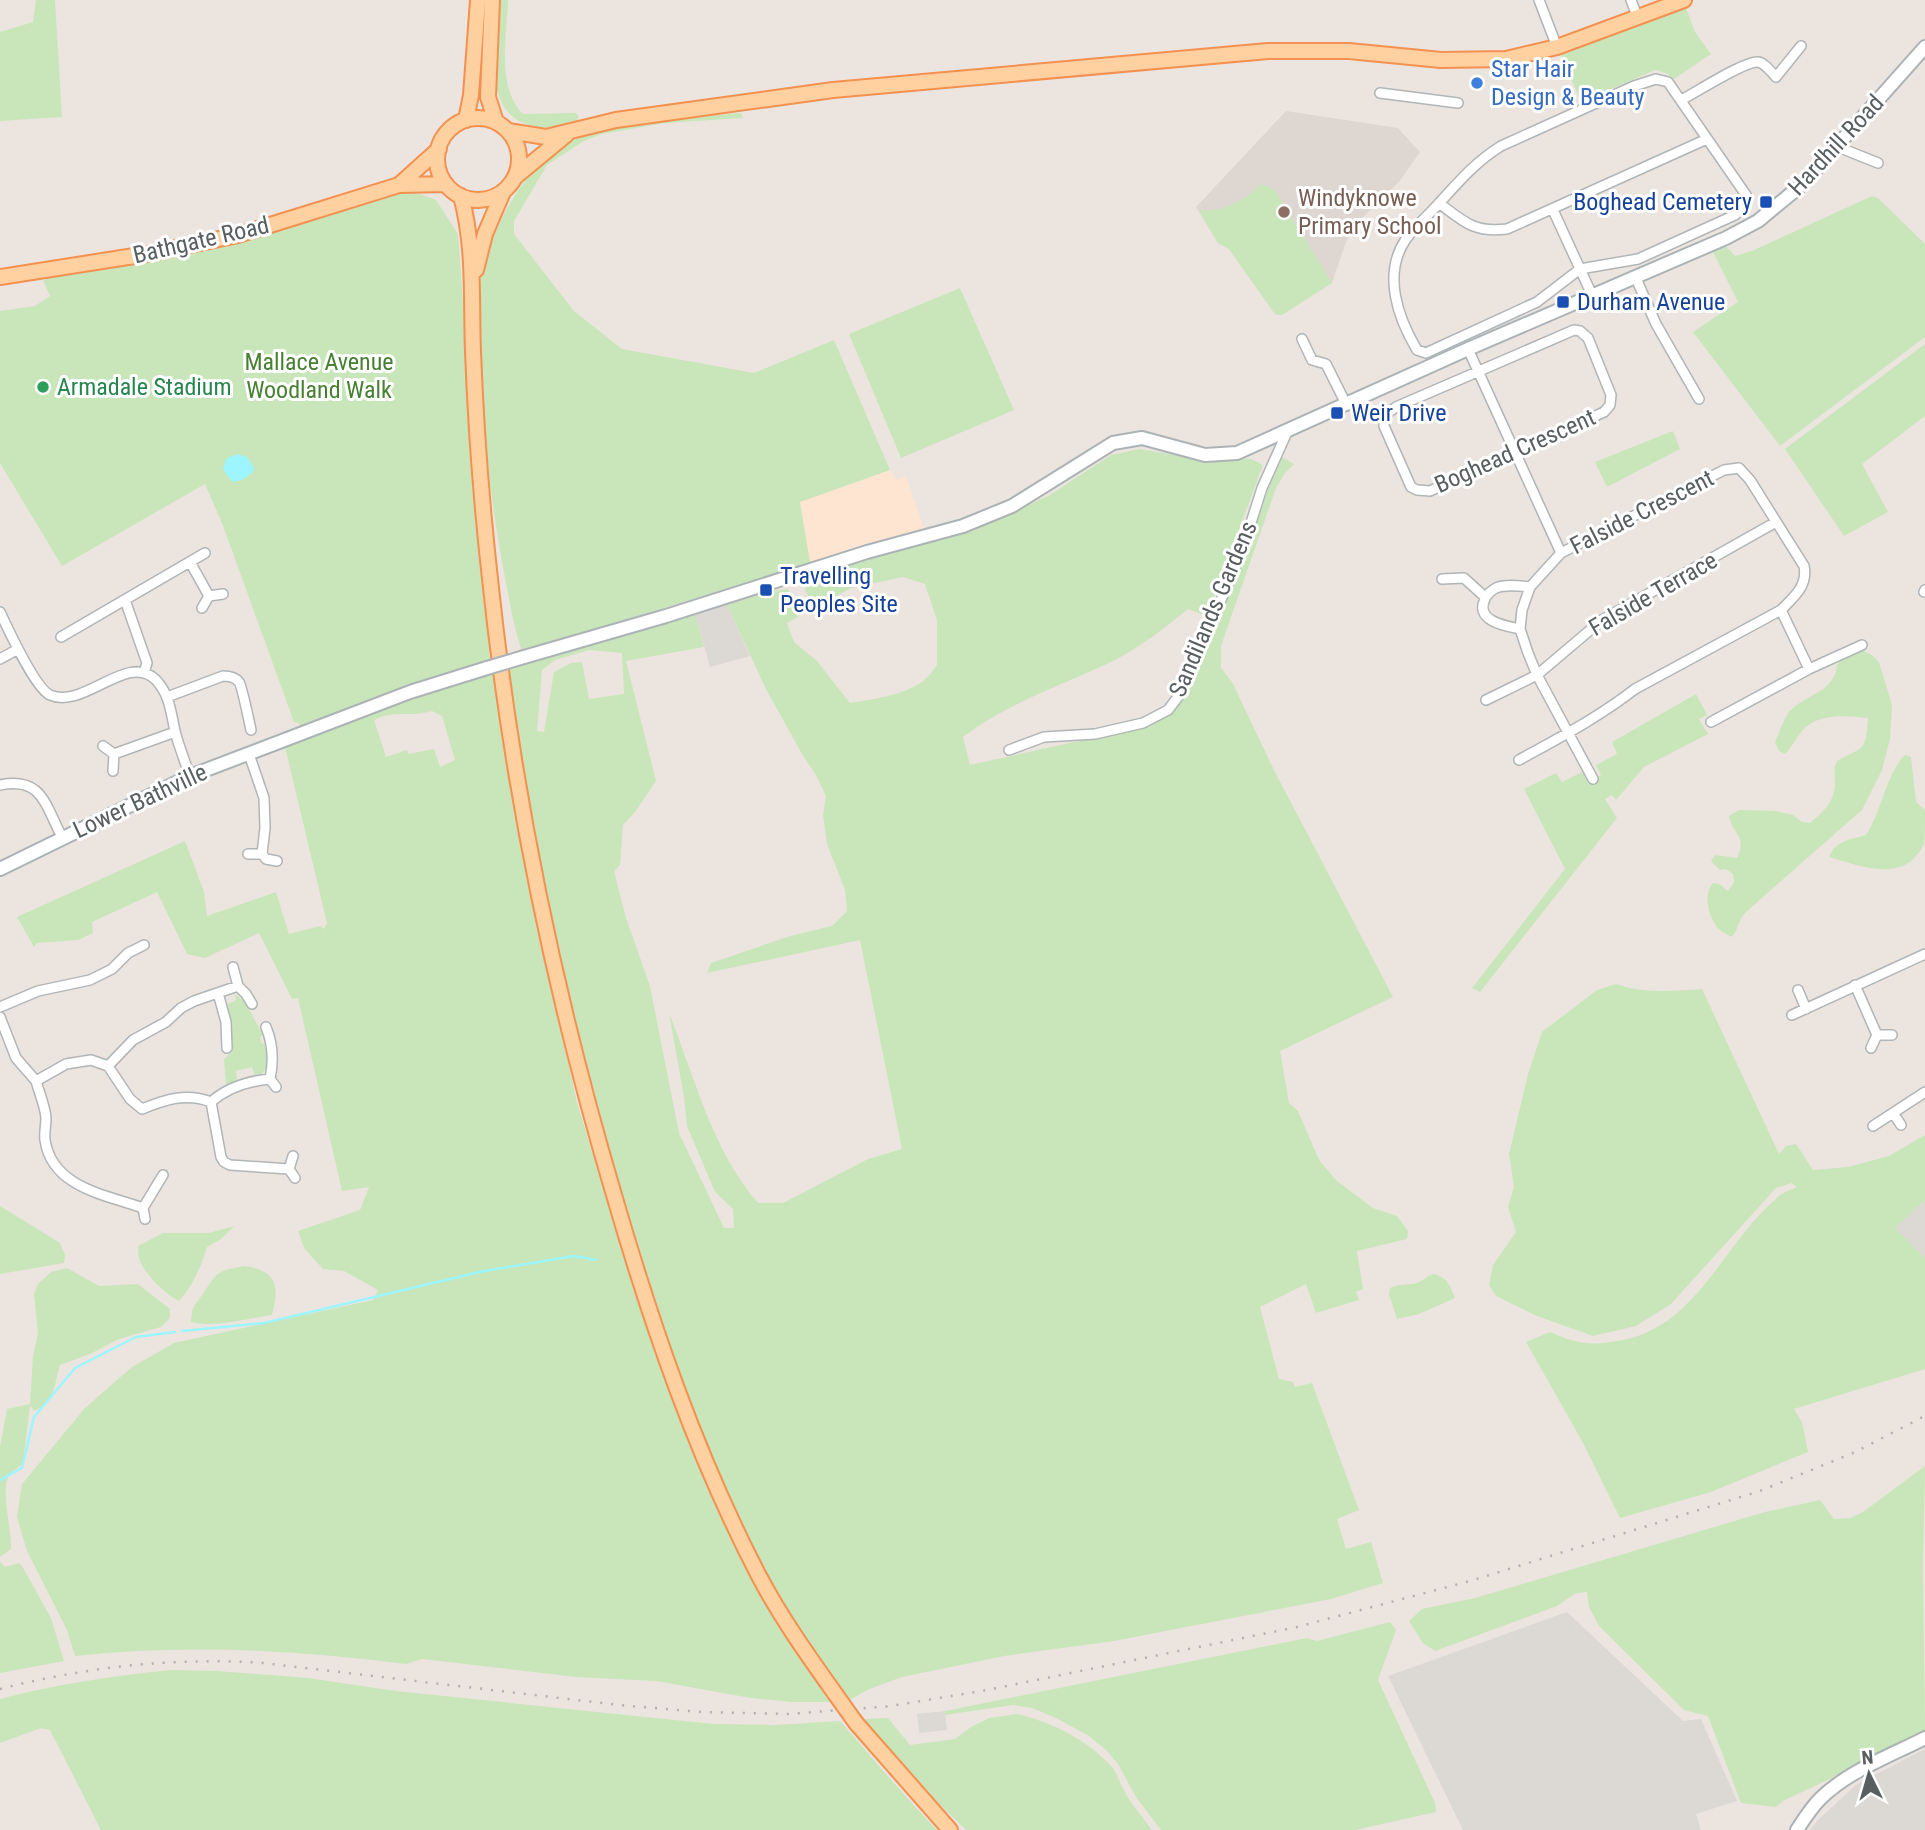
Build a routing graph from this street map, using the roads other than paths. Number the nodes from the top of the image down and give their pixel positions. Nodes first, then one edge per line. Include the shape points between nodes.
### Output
1 (478, 0) edge
2 (492, 0) edge
3 (1539, 0) edge
4 (1631, 0) edge
5 (1684, 0) edge
6 (1637, 16) junction
7 (1801, 46) dead end
8 (1557, 47) junction
9 (1925, 47) edge
10 (1380, 93) dead end
11 (1681, 100) junction
12 (1458, 103) dead end
13 (466, 120) junction
14 (502, 127) junction
15 (571, 131) junction
16 (1707, 139) junction
17 (1838, 147) junction
18 (439, 149) junction
19 (1878, 163) dead end
20 (515, 177) junction
21 (446, 184) junction
22 (399, 185) junction
23 (503, 192) junction
24 (461, 197) junction
25 (1439, 203) junction
26 (1553, 210) junction
27 (1580, 269) junction
28 (1635, 276) junction
29 (0, 277) edge
30 (472, 289) junction
31 (1592, 295) junction
32 (1302, 339) dead end
33 (1468, 349) junction
34 (1478, 371) junction
35 (1699, 399) dead end
36 (1346, 404) junction
37 (1288, 430) junction
38 (1237, 453) joint
39 (1516, 453) junction
40 (1776, 522) junction
41 (205, 553) dead end
42 (1561, 553) junction
43 (190, 562) junction
44 (1442, 579) dead end
45 (1530, 587) junction
46 (223, 594) dead end
47 (209, 596) junction
48 (1485, 597) junction
49 (125, 600) junction
50 (202, 608) dead end
51 (1781, 610) junction
52 (0, 612) edge
53 (1520, 629) junction
54 (61, 637) dead end
55 (1862, 645) dead end
56 (18, 649) junction
57 (0, 659) edge
58 (1809, 670) junction
59 (144, 673) junction
60 (1537, 675) junction
61 (167, 697) junction
62 (1486, 700) dead end
63 (1711, 722) dead end
64 (251, 730) dead end
65 (175, 732) junction
66 (1569, 732) junction
67 (103, 746) dead end
68 (1009, 750) dead end
69 (114, 754) junction
70 (249, 754) junction
71 (1519, 760) dead end
72 (113, 771) dead end
73 (190, 776) junction
74 (1593, 779) dead end
75 (0, 785) edge
76 (62, 837) junction
77 (248, 854) dead end
78 (262, 854) junction
79 (277, 861) dead end
80 (0, 869) edge
81 (144, 945) dead end
82 (1925, 954) edge
83 (233, 967) dead end
84 (1855, 985) junction
85 (238, 986) junction
86 (1798, 990) dead end
87 (218, 993) junction
88 (252, 1004) dead end
89 (0, 1007) edge
90 (1806, 1009) junction
91 (1792, 1016) dead end
92 (0, 1017) edge
93 (266, 1027) dead end
94 (1877, 1035) junction
95 (1892, 1035) dead end
96 (227, 1048) dead end
97 (1871, 1048) dead end
98 (108, 1066) junction
99 (36, 1080) junction
100 (1925, 1092) edge
101 (211, 1102) junction
102 (1892, 1114) junction
103 (1901, 1125) dead end
104 (1873, 1126) dead end
105 (293, 1156) dead end
106 (289, 1169) junction
107 (163, 1175) dead end
108 (295, 1178) dead end
109 (143, 1209) junction
110 (145, 1219) dead end
111 (1925, 1738) edge
112 (950, 1830) edge
113 (1797, 1830) edge

1 - 13 main road
2 - 14 main road via 488,97
3 - 8 street
4 - 6 street
5 - 6 main road
6 - 8 main road
7 - 11 street via 1776,77 1756,61
8 - 15 main road via 1506,59 1475,60 1349,51 1268,51 833,90 616,120
9 - 17 main road, Hardhill Road
10 - 12 street
11 - 16 street
11 - 25 street via 1668,82 1656,79 1634,86 1502,146 1482,158
13 - 14 main road via 480,118
13 - 18 main road via 452,128
14 - 15 main road via 546,137
14 - 20 main road via 519,154
15 - 20 main road
16 - 26 street
16 - 27 street via 1746,195 1745,205 1735,215 1638,259
17 - 19 street
17 - 28 main road, Hardhill Road via 1758,221
18 - 21 main road via 439,171
18 - 22 main road, Bathgate Road
20 - 23 main road
21 - 22 main road, Bathgate Road
21 - 24 main road
22 - 29 main road, Bathgate Road via 238,235
23 - 24 main road via 482,200
23 - 30 main road via 485,234
24 - 30 main road via 471,238
25 - 26 street via 1469,226 1486,232 1507,229
25 - 27 street via 1406,240 1393,282 1403,321 1418,350 1426,353 1537,302
26 - 27 street
27 - 31 street
28 - 31 main road, Hardhill Road
28 - 35 street via 1656,324
30 - 112 main road, bridge via 483,510 516,773 560,996 631,1256 692,1433 761,1579 856,1723
31 - 33 main road, Hardhill Road
32 - 36 street via 1312,360 1326,364
33 - 34 street
33 - 36 main road, Hardhill Road
34 - 39 street
34 - 39 street, Boghead Crescent via 1384,416 1384,426 1411,487 1430,491
34 - 39 street, Boghead Crescent via 1566,333 1580,331 1588,338 1611,405
36 - 37 main road, Hardhill Road
37 - 38 main road, Hardhill Road
37 - 68 street, Sandilands Gardens via 1262,488 1242,551 1181,693 1168,710 1143,723 1095,734 1044,737
38 - 70 main road, Lower Bathville, bridge via 1205,455 1142,438 1113,443 1012,506 963,526 410,692
39 - 42 street
40 - 42 street, Falside Crescent via 1740,468 1724,470
40 - 51 street, Falside Crescent via 1805,573 1801,588
40 - 60 street, Falside Terrace via 1602,620
41 - 43 street
42 - 45 street, Falside Crescent
43 - 47 street
43 - 49 street
44 - 48 street via 1464,578
45 - 48 street via 1496,588
45 - 53 street, Falside Crescent
46 - 47 street
47 - 50 street
48 - 53 street via 1485,615 1496,624
49 - 54 street
49 - 59 street via 147,663
51 - 58 street
51 - 66 street, Falside Crescent via 1635,689
52 - 56 street
53 - 60 street
55 - 58 street
56 - 57 street
56 - 59 street via 49,695 78,695 126,673
58 - 63 street
59 - 61 street via 157,681
60 - 62 street
60 - 66 street
61 - 64 street via 231,676 239,682
61 - 65 street
65 - 69 street
65 - 73 street
66 - 71 street, Falside Crescent
66 - 74 street
67 - 69 street
69 - 72 street
70 - 73 main road, Lower Bathville
70 - 78 street via 264,798
73 - 76 main road, Lower Bathville
75 - 76 street via 21,782 35,788
76 - 80 main road, Lower Bathville
77 - 78 street
78 - 79 street
81 - 89 street via 90,980 38,991
82 - 84 street
83 - 85 street
84 - 90 street
84 - 94 street
85 - 87 street
85 - 88 street
86 - 90 street
87 - 96 street
87 - 98 street via 181,1008 133,1040
90 - 91 street
92 - 99 street via 16,1058
93 - 101 street via 273,1083 237,1085
94 - 95 street
94 - 97 street
98 - 99 street via 91,1060 66,1064
98 - 101 street via 142,1109 185,1097
99 - 109 street via 54,1163 75,1184
100 - 102 street
101 - 106 street via 223,1162
102 - 103 street
102 - 104 street
105 - 106 street
106 - 108 street
107 - 109 street
109 - 110 street
111 - 113 main road via 1836,1786

